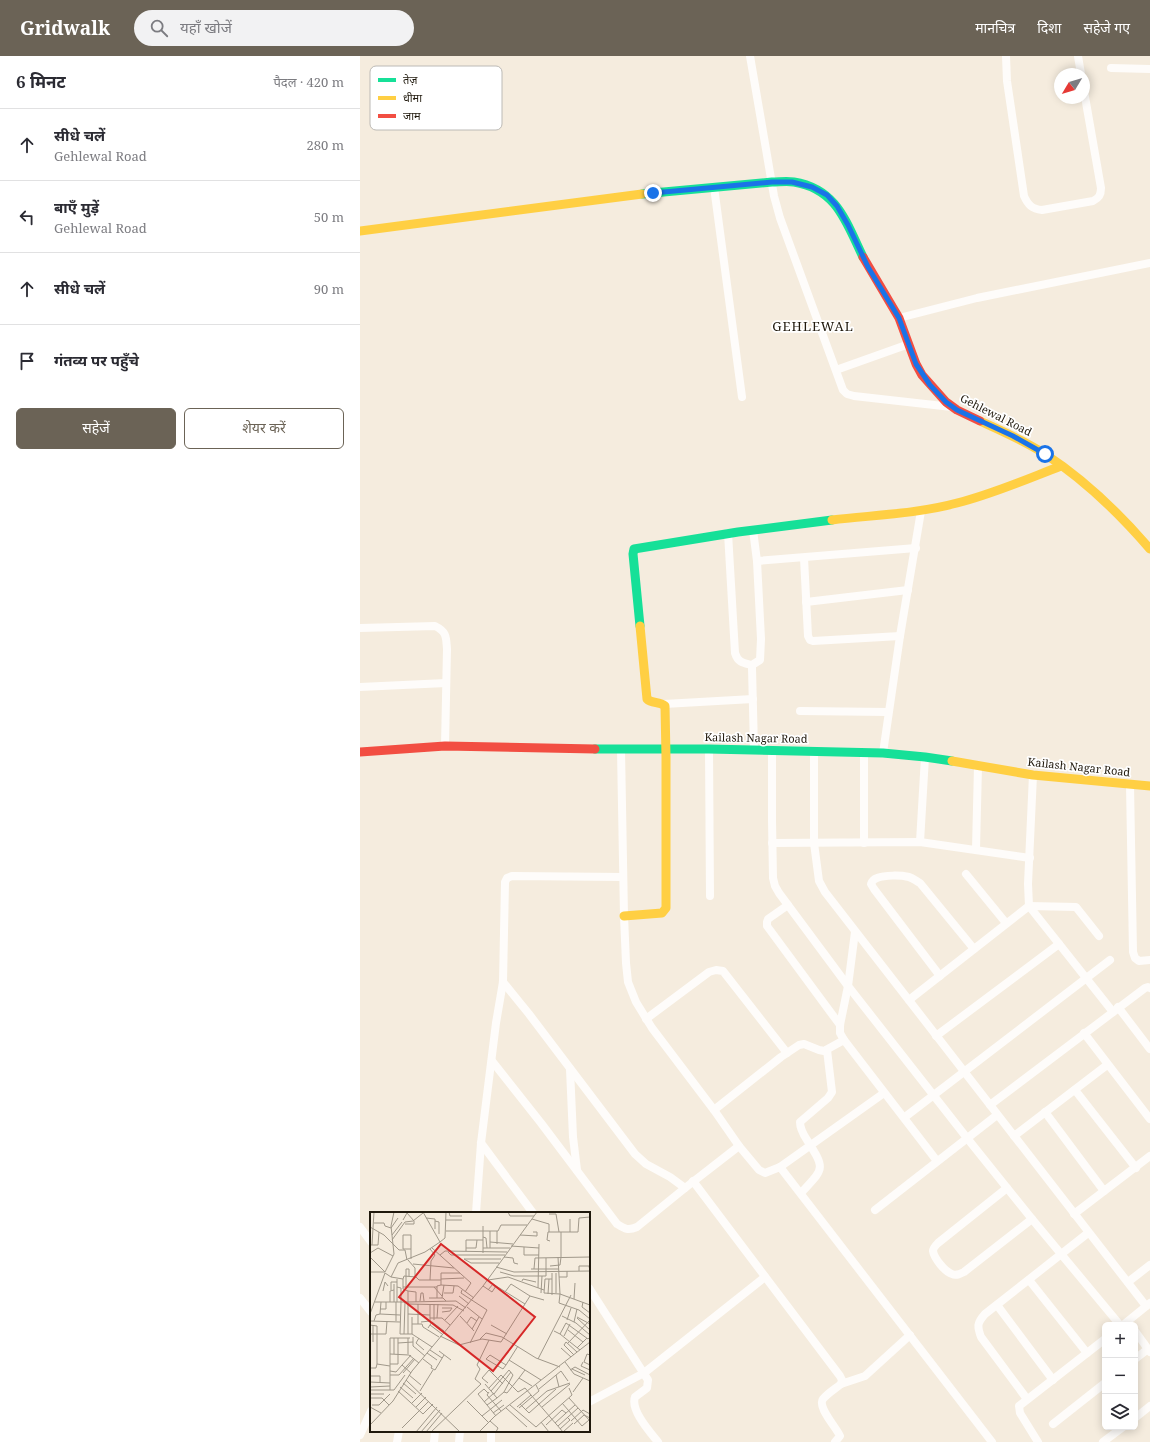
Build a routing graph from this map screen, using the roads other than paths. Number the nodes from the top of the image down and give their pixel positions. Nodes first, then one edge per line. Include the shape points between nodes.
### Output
1 (750, 56) edge
2 (1006, 56) edge
3 (1078, 56) edge
4 (1080, 68) edge
5 (1111, 68) dead end
6 (1150, 69) edge
7 (1086, 104) edge
8 (772, 182) junction
9 (714, 187) junction
10 (360, 231) edge
11 (1150, 262) edge
12 (899, 318) junction
13 (909, 344) junction
14 (836, 370) junction
15 (742, 397) dead end
16 (953, 407) junction
17 (1061, 466) junction
18 (921, 510) junction
19 (753, 530) junction
20 (728, 533) junction
21 (916, 548) junction
22 (1150, 549) edge
23 (804, 558) junction
24 (757, 561) junction
25 (908, 590) junction
26 (806, 602) junction
27 (360, 628) edge
28 (900, 636) junction
29 (752, 665) junction
30 (446, 683) junction
31 (360, 687) edge
32 (753, 699) junction
33 (664, 704) junction
34 (800, 711) dead end
35 (888, 712) junction
36 (445, 746) junction
37 (709, 748) junction
38 (754, 749) junction
39 (621, 750) junction
40 (667, 750) junction
41 (772, 751) junction
42 (814, 751) junction
43 (360, 752) edge
44 (883, 753) junction
45 (864, 754) junction
46 (925, 756) junction
47 (978, 766) junction
48 (1034, 775) junction
49 (1130, 785) junction
50 (1150, 786) edge
51 (920, 842) junction
52 (772, 843) junction
53 (814, 843) junction
54 (864, 843) junction
55 (976, 849) junction
56 (1030, 858) junction
57 (966, 874) dead end
58 (623, 877) junction
59 (710, 896) dead end
60 (788, 905) junction
61 (1029, 906) junction
62 (624, 916) junction
63 (1006, 923) junction
64 (855, 932) junction
65 (1099, 936) dead end
66 (1059, 944) junction
67 (974, 949) junction
68 (1110, 960) dead end
69 (1150, 960) edge
70 (940, 976) junction
71 (1086, 978) junction
72 (502, 982) junction
73 (848, 986) junction
74 (1150, 988) edge
75 (909, 1000) junction
76 (1116, 1010) junction
77 (646, 1019) junction
78 (840, 1025) junction
79 (1084, 1033) junction
80 (936, 1036) junction
81 (844, 1040) junction
82 (1150, 1049) edge
83 (827, 1050) junction
84 (787, 1053) junction
85 (492, 1061) junction
86 (1107, 1064) junction
87 (570, 1069) junction
88 (964, 1072) junction
89 (1075, 1090) junction
90 (884, 1092) junction
91 (934, 1094) junction
92 (990, 1105) junction
93 (714, 1110) junction
94 (1045, 1112) junction
95 (997, 1115) junction
96 (905, 1117) junction
97 (1150, 1119) edge
98 (1014, 1136) junction
99 (967, 1138) junction
100 (482, 1143) junction
101 (739, 1146) junction
102 (811, 1146) junction
103 (1150, 1156) edge
104 (937, 1161) junction
105 (780, 1167) junction
106 (1136, 1168) junction
107 (577, 1171) junction
108 (693, 1181) junction
109 (685, 1188) junction
110 (1007, 1188) junction
111 (1104, 1191) junction
112 (801, 1193) junction
113 (875, 1210) dead end
114 (476, 1212) edge
115 (533, 1212) edge
116 (1074, 1214) junction
117 (1032, 1219) junction
118 (360, 1227) edge
119 (1088, 1234) junction
120 (370, 1241) edge
121 (1062, 1254) junction
122 (1150, 1265) edge
123 (765, 1277) junction
124 (1028, 1280) junction
125 (1128, 1282) junction
126 (590, 1290) edge
127 (360, 1298) edge
128 (997, 1305) junction
129 (1148, 1305) edge
130 (370, 1311) edge
131 (1118, 1322) edge
132 (1129, 1322) edge
133 (910, 1335) junction
134 (1138, 1336) edge
135 (1102, 1341) edge
136 (1149, 1350) edge
137 (1087, 1353) junction
138 (1137, 1358) edge
139 (644, 1373) junction
140 (1053, 1380) junction
141 (841, 1384) junction
142 (1102, 1385) edge
143 (1027, 1399) junction
144 (590, 1401) edge
145 (1150, 1406) edge
146 (370, 1414) edge
147 (1138, 1416) edge
148 (1053, 1424) dead end
149 (1119, 1430) edge
150 (399, 1432) edge
151 (435, 1432) edge
152 (460, 1432) edge
153 (491, 1432) edge
154 (360, 1435) edge
155 (840, 1440) edge
156 (397, 1442) edge
157 (434, 1442) edge
158 (459, 1442) edge
159 (490, 1442) edge
160 (658, 1442) edge
161 (992, 1442) edge
162 (1038, 1442) edge
163 (1103, 1442) edge

1 - 8 street
2 - 7 street via 1007,81 1024,196 1031,207 1042,210 1093,201 1101,195
3 - 4 street
5 - 6 street
8 - 9 street, Gehlewal Road
8 - 12 street, Gehlewal Road via 792,182 812,187 827,195 837,206 868,267
8 - 14 street via 780,218
9 - 10 street, Gehlewal Road
9 - 15 street
11 - 12 street via 977,298
12 - 13 street, Gehlewal Road
13 - 14 street
13 - 16 street, Gehlewal Road via 922,375
14 - 16 street via 847,394
16 - 17 street, Gehlewal Road via 1013,436
17 - 18 street via 968,500
17 - 22 street, Gehlewal Road via 1111,506
18 - 19 street
18 - 21 street
19 - 20 street
19 - 24 street
20 - 29 street via 735,654 740,662
20 - 33 street via 634,550 647,699 650,702
21 - 23 street
21 - 25 street
23 - 24 street
23 - 26 street
24 - 29 street via 761,657
25 - 26 street
25 - 28 street
26 - 28 street via 810,640
27 - 30 street via 435,626 442,629 446,635
28 - 35 street
29 - 32 street
30 - 31 street
30 - 36 street
32 - 33 street
32 - 38 street
33 - 40 street
34 - 35 street
35 - 44 street
36 - 39 street, Kailash Nagar Road
36 - 43 street, Kailash Nagar Road
37 - 38 street, Kailash Nagar Road
37 - 40 street, Kailash Nagar Road
37 - 59 street
38 - 41 street, Kailash Nagar Road
39 - 40 street, Kailash Nagar Road
39 - 58 street
40 - 62 street via 666,908 662,913
41 - 42 street, Kailash Nagar Road
41 - 52 street
42 - 45 street, Kailash Nagar Road
42 - 53 street
44 - 45 street, Kailash Nagar Road
44 - 46 street, Kailash Nagar Road
45 - 54 street
46 - 47 street, Kailash Nagar Road
46 - 51 street
47 - 48 street, Kailash Nagar Road
47 - 55 street
48 - 49 street, Kailash Nagar Road
48 - 56 street
49 - 50 street, Kailash Nagar Road
49 - 69 street via 1133,952 1139,961
51 - 54 street
51 - 55 street
52 - 53 street
52 - 60 street via 775,886
53 - 54 street
53 - 64 street via 819,881
55 - 56 street
56 - 61 street
57 - 63 street
58 - 62 street
58 - 72 street via 507,878 504,887
60 - 73 street
60 - 78 street via 768,919 767,926
61 - 63 street
61 - 65 street via 1076,907
61 - 66 street
62 - 77 street via 628,982
63 - 67 street
64 - 73 street
64 - 75 street
66 - 71 street
66 - 80 street
67 - 70 street
67 - 70 street via 920,883 908,877 873,880 871,884 874,889
68 - 71 street
70 - 75 street
71 - 76 street
71 - 88 street
72 - 85 street
72 - 87 street
73 - 78 street
73 - 91 street
74 - 76 street via 1145,988
75 - 80 street
76 - 79 street
76 - 82 street
77 - 84 street via 709,972 724,971
77 - 93 street
78 - 81 street via 840,1033
79 - 86 street
79 - 92 street
80 - 88 street
81 - 83 street
81 - 90 street
83 - 84 street via 799,1044
83 - 102 street via 832,1092 800,1122 802,1132
84 - 93 street
85 - 100 street
85 - 107 street
86 - 89 street
86 - 97 street
87 - 107 street
87 - 109 street via 635,1154 646,1164
88 - 91 street
88 - 92 street
89 - 94 street
89 - 106 street
90 - 96 street
90 - 102 street
91 - 96 street
91 - 99 street
92 - 95 street
93 - 101 street
94 - 98 street
94 - 111 street
95 - 98 street
95 - 99 street
96 - 104 street
98 - 116 street
99 - 104 street
99 - 110 street
100 - 114 street
100 - 115 street
101 - 105 street via 764,1173
101 - 108 street
102 - 105 street
102 - 112 street via 819,1160 819,1171
103 - 106 street
104 - 113 street
105 - 112 street
106 - 111 street
107 - 109 street via 617,1224 631,1230
108 - 109 street
108 - 123 street
110 - 117 street
110 - 117 street via 934,1247 933,1252 947,1272 959,1275 964,1272
111 - 116 street
112 - 133 street
116 - 119 street
117 - 121 street
118 - 120 street
119 - 121 street
119 - 125 street
121 - 124 street
121 - 131 street
122 - 125 street
123 - 139 street
123 - 141 street via 836,1370 842,1380
124 - 128 street
124 - 137 street
125 - 129 street
126 - 139 street
127 - 130 street
128 - 140 street
128 - 143 street via 979,1320 981,1338
129 - 132 street
133 - 141 street via 865,1376
133 - 161 street
134 - 136 street
135 - 137 street
136 - 138 street
137 - 140 street
139 - 144 street
139 - 160 street via 649,1386 636,1397 634,1405 640,1418
140 - 143 street
141 - 155 street via 822,1400 821,1404 837,1430
142 - 148 street
143 - 162 street via 1019,1406 1020,1413
145 - 147 street
146 - 154 street
149 - 163 street
150 - 156 street
151 - 157 street
152 - 158 street
153 - 159 street

